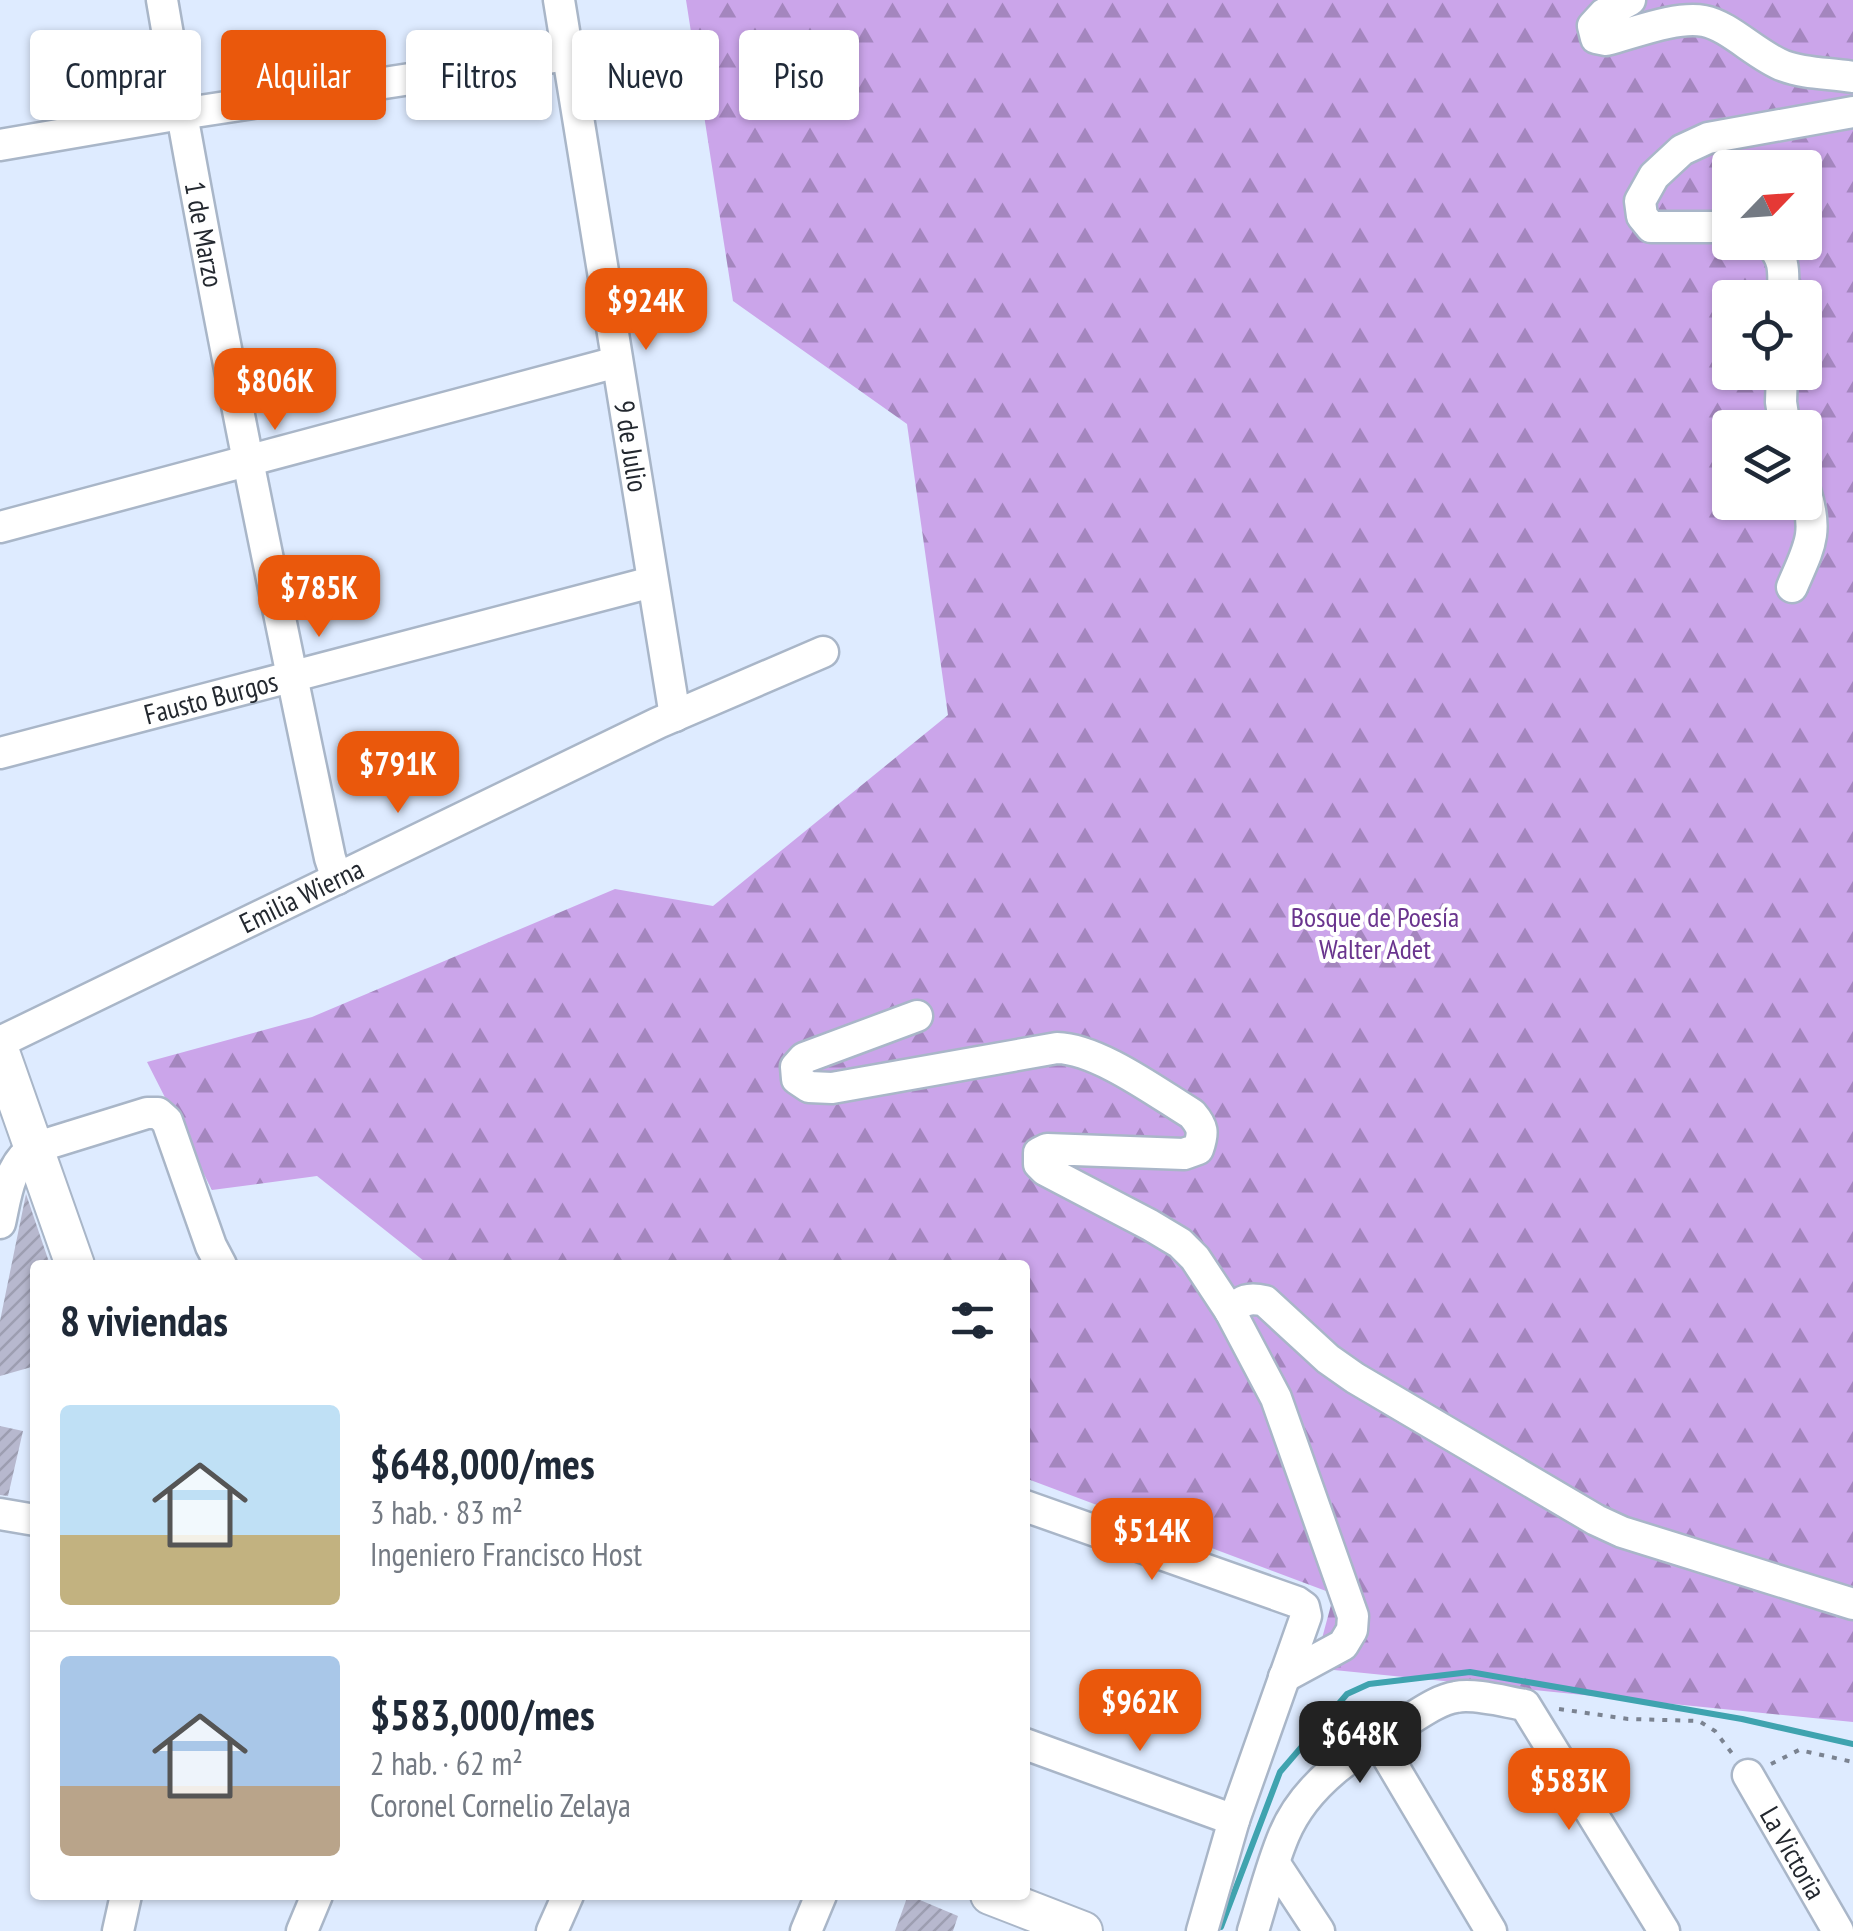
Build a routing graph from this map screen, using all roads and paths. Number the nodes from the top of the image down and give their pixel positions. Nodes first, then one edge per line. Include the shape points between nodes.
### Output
1 (162, 0) edge
2 (559, 0) edge
3 (1630, 0) edge
4 (167, 30) edge
5 (567, 56) junction
6 (1853, 77) edge
7 (201, 111) edge
8 (1853, 112) edge
9 (146, 120) edge
10 (182, 120) edge
11 (0, 145) edge
12 (1712, 227) edge
13 (617, 362) junction
14 (249, 458) junction
15 (1812, 520) edge
16 (0, 527) edge
17 (652, 582) junction
18 (1792, 587) dead end
19 (823, 652) dead end
20 (292, 678) junction
21 (675, 716) junction
22 (0, 753) edge
23 (337, 879) junction
24 (916, 1016) dead end
25 (1, 1056) edge
26 (34, 1148) junction
27 (0, 1223) edge
28 (73, 1260) edge
29 (218, 1260) edge
30 (1230, 1311) junction
31 (1030, 1508) edge
32 (0, 1514) edge
33 (30, 1519) edge
34 (1853, 1604) edge
35 (1284, 1677) junction
36 (1525, 1704) junction
37 (1377, 1740) junction
38 (1030, 1746) edge
39 (1853, 1762) edge
40 (1748, 1776) junction
41 (1234, 1820) junction
42 (1275, 1864) junction
43 (125, 1900) edge
44 (315, 1900) edge
45 (566, 1900) edge
46 (819, 1900) edge
47 (1001, 1900) edge
48 (1062, 1927) edge
49 (118, 1931) edge
50 (302, 1931) edge
51 (552, 1931) edge
52 (806, 1931) edge
53 (1202, 1931) edge
54 (1252, 1931) edge
55 (1319, 1931) edge
56 (1491, 1931) edge
57 (1664, 1931) edge
58 (1838, 1931) edge

1 - 4 street, 1 de Marzo
2 - 5 street, 9 de Julio
3 - 6 street via 1604,14 1594,26 1596,38 1704,21 1787,68
5 - 7 street
5 - 13 street, 9 de Julio
8 - 12 street via 1708,138 1682,150 1654,176 1640,201 1642,216 1651,226
9 - 11 street
10 - 14 street, 1 de Marzo
13 - 14 street
13 - 17 street, 9 de Julio
14 - 16 street
14 - 20 street, 1 de Marzo
15 - 18 street via 1813,537
17 - 20 street, Fausto Burgos
17 - 21 street, 9 de Julio
19 - 21 street, Emilia Wierna
20 - 22 street, Fausto Burgos
20 - 23 street, 1 de Marzo
21 - 23 street, Emilia Wierna
23 - 25 street, Emilia Wierna
24 - 30 street via 804,1058 797,1080 819,1089 1057,1048 1092,1055 1192,1114 1202,1126 1198,1149 1047,1149 1039,1154 1040,1164 1180,1243
25 - 26 main road
26 - 27 street via 15,1167
26 - 28 main road
26 - 29 street via 158,1113
30 - 34 street via 1243,1300 1265,1300 1355,1378 1596,1520
30 - 35 street via 1276,1398 1353,1616 1343,1645
31 - 35 street via 1297,1602 1306,1616
32 - 33 street
35 - 41 street
36 - 37 street via 1452,1697
36 - 40 path via 1699,1721 1715,1731
36 - 57 street
37 - 42 street via 1344,1760 1308,1796 1284,1833
37 - 56 street
38 - 41 street
39 - 40 path via 1799,1750
40 - 58 street, La Victoria
41 - 53 street
42 - 54 street
42 - 55 street
43 - 49 street
44 - 50 street
45 - 51 street
46 - 52 street
47 - 48 main road

